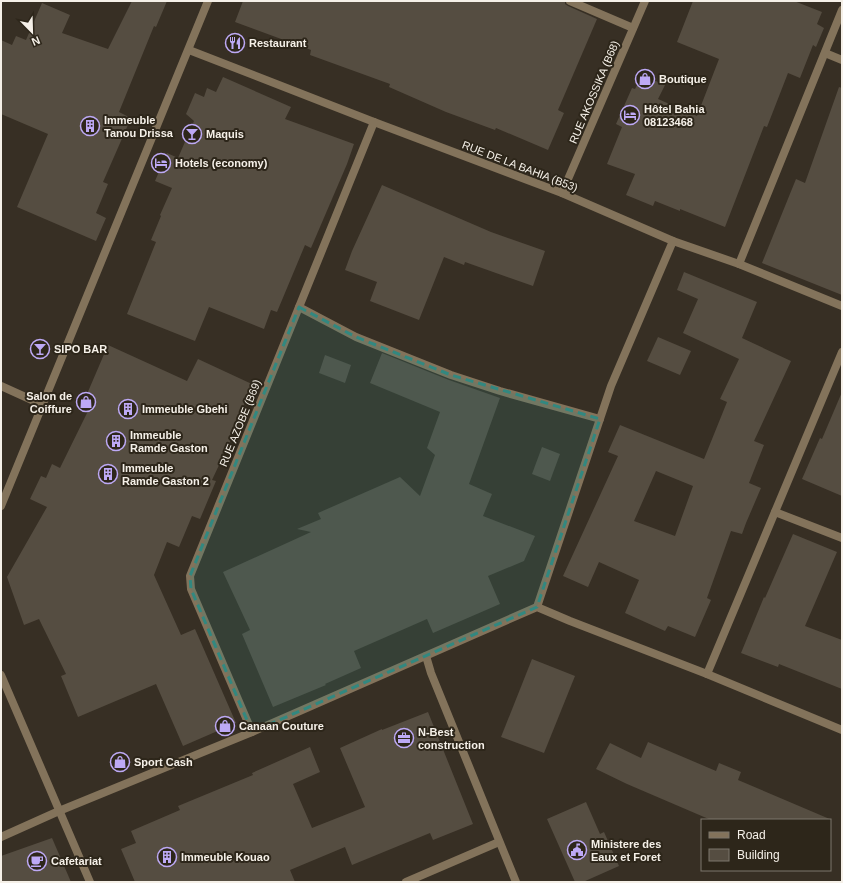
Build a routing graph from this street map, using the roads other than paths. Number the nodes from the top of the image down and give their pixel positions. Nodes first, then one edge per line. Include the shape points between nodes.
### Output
1 (208, 1) edge
2 (570, 1) edge
3 (645, 1) edge
4 (842, 10) edge
5 (634, 28) junction
6 (189, 50) junction
7 (825, 53) junction
8 (842, 60) edge
9 (374, 122) junction
10 (562, 193) junction
11 (673, 241) junction
12 (739, 264) junction
13 (842, 306) edge
14 (299, 307) junction
15 (842, 352) edge
16 (1, 386) edge
17 (43, 404) junction
18 (600, 419) junction
19 (1, 506) edge
20 (775, 512) junction
21 (842, 538) edge
22 (537, 607) junction
23 (426, 656) junction
24 (706, 674) junction
25 (1, 675) edge
26 (842, 730) edge
27 (252, 732) junction
28 (59, 811) junction
29 (1, 837) edge
30 (499, 842) junction
31 (90, 882) edge
32 (406, 882) edge
33 (516, 882) edge

1 - 6 street
2 - 5 street
3 - 5 street, RUE AKOSSIKA (B68)
4 - 7 street
5 - 10 street, RUE AKOSSIKA (B68)
6 - 9 street, RUE DE LA BAHIA (B53)
6 - 17 street
7 - 8 street
7 - 12 street
9 - 10 street, RUE DE LA BAHIA (B53)
9 - 14 street, RUE AZOBE (B69)
10 - 11 street, RUE DE LA BAHIA (B53)
11 - 12 street, RUE DE LA BAHIA (B53)
11 - 18 street via 611,386
12 - 13 street, RUE DE LA BAHIA (B53)
14 - 18 street via 356,337 450,375
14 - 27 street, RUE AZOBE (B69) via 190,576 191,589
15 - 20 street
16 - 17 street
17 - 19 street
18 - 22 street
20 - 21 street
20 - 24 street
22 - 23 street
22 - 24 street
23 - 27 street
23 - 30 street
24 - 26 street
25 - 28 street
27 - 28 street
28 - 29 street
28 - 31 street
30 - 32 street
30 - 33 street

